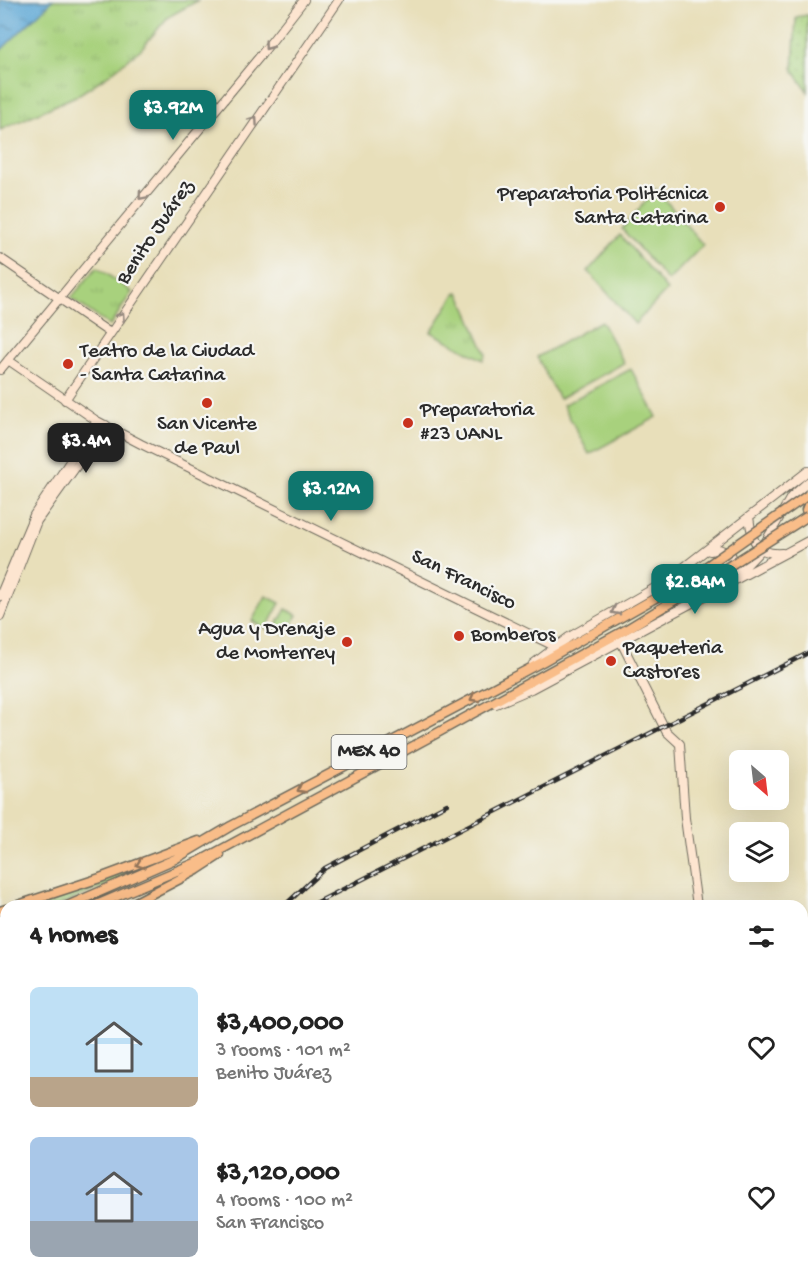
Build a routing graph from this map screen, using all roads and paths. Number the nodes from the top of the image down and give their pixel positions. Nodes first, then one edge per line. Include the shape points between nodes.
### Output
1 (304, 0) edge
2 (339, 0) edge
3 (0, 258) edge
4 (60, 298) junction
5 (110, 333) junction
6 (8, 360) junction
7 (0, 370) edge
8 (65, 399) junction
9 (97, 421) junction
10 (105, 425) junction
11 (808, 471) edge
12 (808, 482) edge
13 (783, 489) junction
14 (794, 493) junction
15 (807, 500) edge
16 (808, 516) edge
17 (749, 517) junction
18 (808, 541) edge
19 (761, 550) junction
20 (791, 550) junction
21 (700, 556) junction
22 (730, 582) junction
23 (721, 586) junction
24 (0, 596) edge
25 (0, 616) edge
26 (621, 642) junction
27 (554, 646) junction
28 (525, 671) junction
29 (485, 706) junction
30 (214, 836) junction
31 (233, 842) junction
32 (33, 900) edge
33 (81, 900) edge
34 (108, 900) edge
35 (139, 900) edge
36 (696, 900) edge

1 -> 4 street
5 -> 2 street, Benito Juárez
3 - 4 street
4 - 5 street
4 - 6 street
5 - 8 street, Benito Juárez
6 - 7 street
6 - 8 street, San Francisco
8 - 9 street, San Francisco
9 - 10 street, San Francisco
9 - 24 street via 40,505
10 - 25 street via 37,521
10 - 27 street, San Francisco
11 - 13 street
12 - 14 street
12 - 15 street
13 - 14 street
13 - 17 street
14 - 15 street
14 - 19 street
15 - 16 main road
15 - 28 main road, MEX 40, bridge via 687,580
16 - 29 main road, MEX 40, bridge via 693,589
17 - 19 street via 751,537
17 - 21 street
18 - 20 street
19 - 20 street via 772,554
19 - 22 street
20 - 22 street
21 - 23 street via 719,549 733,558 734,574
21 -> 27 street via 633,602
22 - 23 street
23 - 26 street
26 - 29 street via 531,689
26 - 36 street via 666,731 680,744
27 - 28 street
28 -> 30 main road, MEX 40
29 - 31 main road, MEX 40
30 -> 32 main road
30 - 33 main road, MEX 40 via 175,859
31 - 34 main road, MEX 40 via 180,870
31 - 35 main road via 202,867

